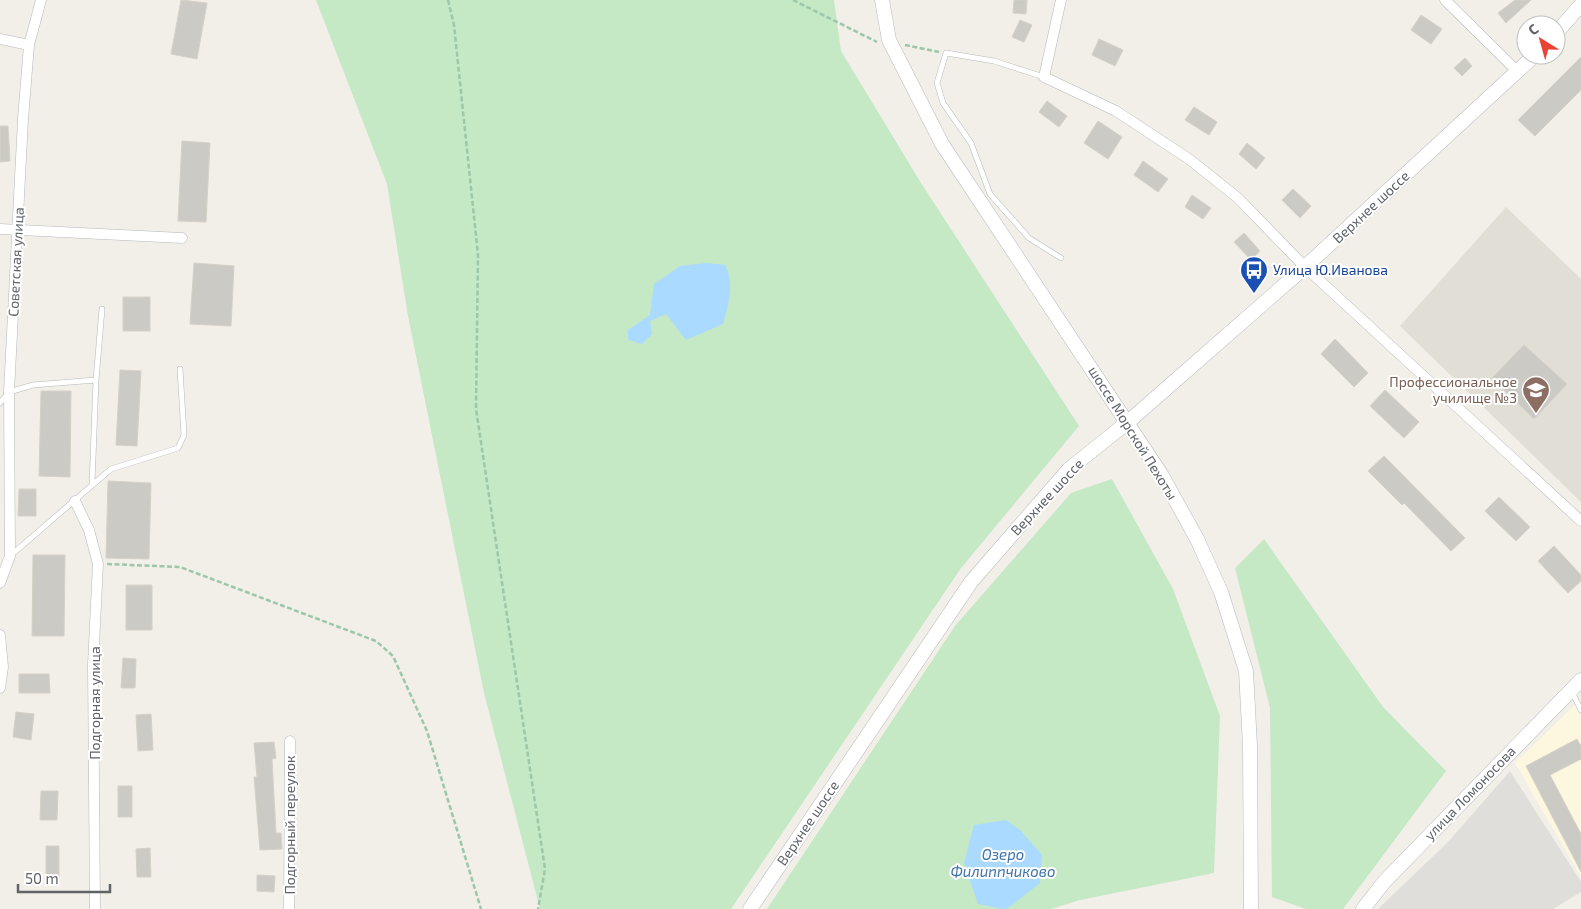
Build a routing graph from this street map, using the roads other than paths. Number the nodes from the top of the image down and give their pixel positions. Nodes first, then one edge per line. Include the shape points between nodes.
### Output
1 (41, 0) edge
2 (882, 0) edge
3 (1062, 0) edge
4 (1445, 0) edge
5 (1580, 7) edge
6 (1566, 22) edge
7 (0, 38) edge
8 (29, 45) junction
9 (1525, 65) edge
10 (1518, 72) junction
11 (1044, 77) junction
12 (0, 229) edge
13 (18, 229) junction
14 (182, 238) dead end
15 (1061, 258) dead end
16 (1305, 267) junction
17 (102, 310) dead end
18 (180, 370) dead end
19 (96, 380) junction
20 (9, 392) junction
21 (0, 403) edge
22 (1128, 422) junction
23 (92, 484) junction
24 (75, 501) junction
25 (1581, 521) edge
26 (10, 556) junction
27 (0, 583) edge
28 (0, 636) edge
29 (1581, 680) edge
30 (0, 686) edge
31 (1571, 690) junction
32 (1581, 710) edge
33 (290, 741) dead end
34 (94, 909) edge
35 (289, 909) edge
36 (750, 909) edge
37 (1251, 909) edge
38 (1363, 909) edge

1 - 8 street, Советская улица
2 - 22 street, шоссе Морской Пехоты via 889,40 942,144
3 - 11 street
4 - 10 street
5 - 6 street
7 - 8 street
8 - 13 street, Советская улица
9 - 10 street, Верхнее шоссе
10 - 16 street, Верхнее шоссе
11 - 15 lane via 994,62 946,53 937,83 943,103 971,144 990,194 1029,238
11 - 16 street via 1116,111 1189,160 1238,198
12 - 13 street
13 - 14 street
13 - 20 street, Советская улица
16 - 22 street, Верхнее шоссе
16 - 25 street
17 - 19 lane
18 - 23 lane via 184,435 178,448 110,470
19 - 20 lane via 33,385
19 - 23 lane
20 - 21 lane
20 - 26 street, Советская улица
22 - 36 street, Верхнее шоссе via 1069,469 971,582
22 - 37 street, шоссе Морской Пехоты via 1197,539 1221,592 1246,671
23 - 24 lane
24 - 26 lane
24 - 34 street, Подгорная улица via 89,530 98,564 93,665
26 - 27 street, Советская улица
28 - 30 street via 3,667
29 - 31 street, улица Ломоносова
31 - 32 lane
31 - 38 street, улица Ломоносова via 1384,882
33 - 35 street, Подгорный переулок

